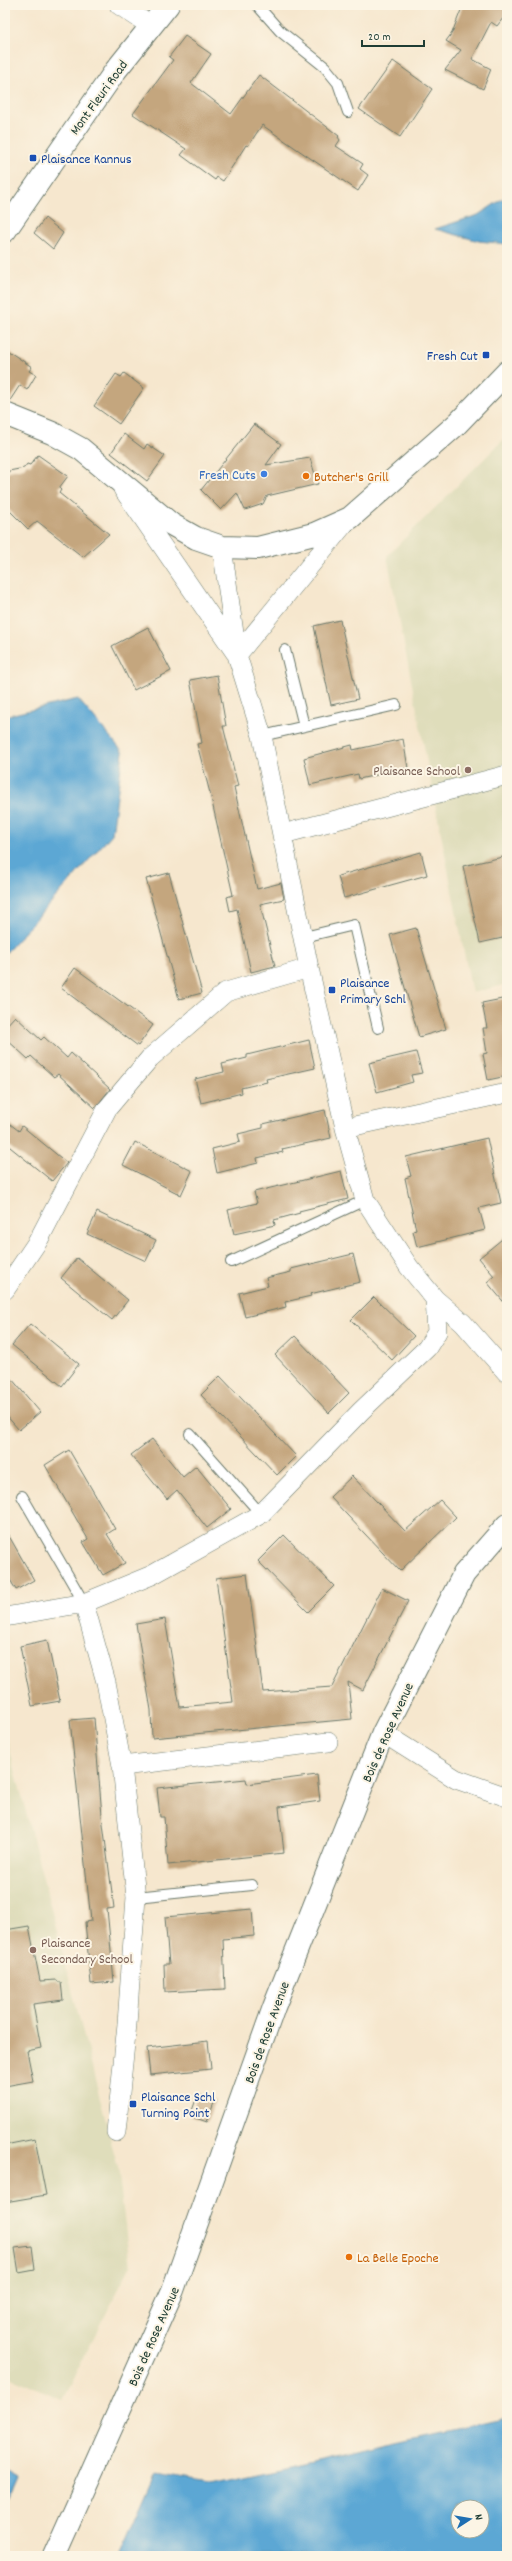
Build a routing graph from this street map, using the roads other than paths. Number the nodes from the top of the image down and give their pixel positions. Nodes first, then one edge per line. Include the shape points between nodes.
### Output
1 (119, 5) edge
2 (168, 5) edge
3 (257, 5) edge
4 (151, 26) junction
5 (348, 112) dead end
6 (5, 231) edge
7 (507, 372) edge
8 (5, 414) edge
9 (118, 481) junction
10 (350, 518) junction
11 (222, 547) junction
12 (285, 650) dead end
13 (238, 654) junction
14 (396, 705) dead end
15 (304, 726) junction
16 (262, 736) junction
17 (507, 775) edge
18 (282, 834) junction
19 (304, 937) junction
20 (309, 968) junction
21 (378, 1028) dead end
22 (507, 1093) edge
23 (345, 1128) junction
24 (365, 1200) junction
25 (231, 1262) dead end
26 (5, 1290) edge
27 (435, 1299) junction
28 (507, 1373) edge
29 (190, 1434) dead end
30 (22, 1496) dead end
31 (262, 1514) junction
32 (507, 1525) edge
33 (84, 1603) junction
34 (5, 1617) edge
35 (383, 1733) junction
36 (328, 1742) dead end
37 (122, 1766) junction
38 (507, 1797) edge
39 (252, 1885) dead end
40 (136, 1897) junction
41 (116, 2132) dead end
42 (54, 2556) edge

1 - 4 street
2 - 4 main road, Mont Fleuri Road
3 - 5 lane via 280,31 325,67 338,83
4 - 6 main road, Mont Fleuri Road via 116,70
7 - 10 main road via 458,424
8 - 9 main road via 52,433 82,450
9 - 11 main road via 171,524 196,538
9 - 13 street
10 - 11 main road via 314,534 285,542 258,548
10 - 13 street
11 - 13 street
12 - 15 lane
13 - 16 street
14 - 15 lane
15 - 16 lane
16 - 18 street
17 - 18 street
18 - 19 street
19 - 20 street
19 - 21 lane via 354,925
20 - 23 street
20 - 26 street via 226,992 150,1058 107,1109 38,1241
22 - 23 street
23 - 24 street
24 - 25 lane
24 - 27 street via 409,1267
27 - 28 street via 463,1323
27 - 31 street via 437,1332 426,1348
29 - 31 lane
30 - 33 lane
31 - 33 street via 152,1575
32 - 35 main road, Bois de Rose Avenue via 464,1574
33 - 34 street
33 - 37 street via 106,1682
35 - 38 street via 456,1780
35 - 42 main road, Bois de Rose Avenue via 274,2007 173,2290
36 - 37 street
37 - 40 street
39 - 40 lane
40 - 41 street

